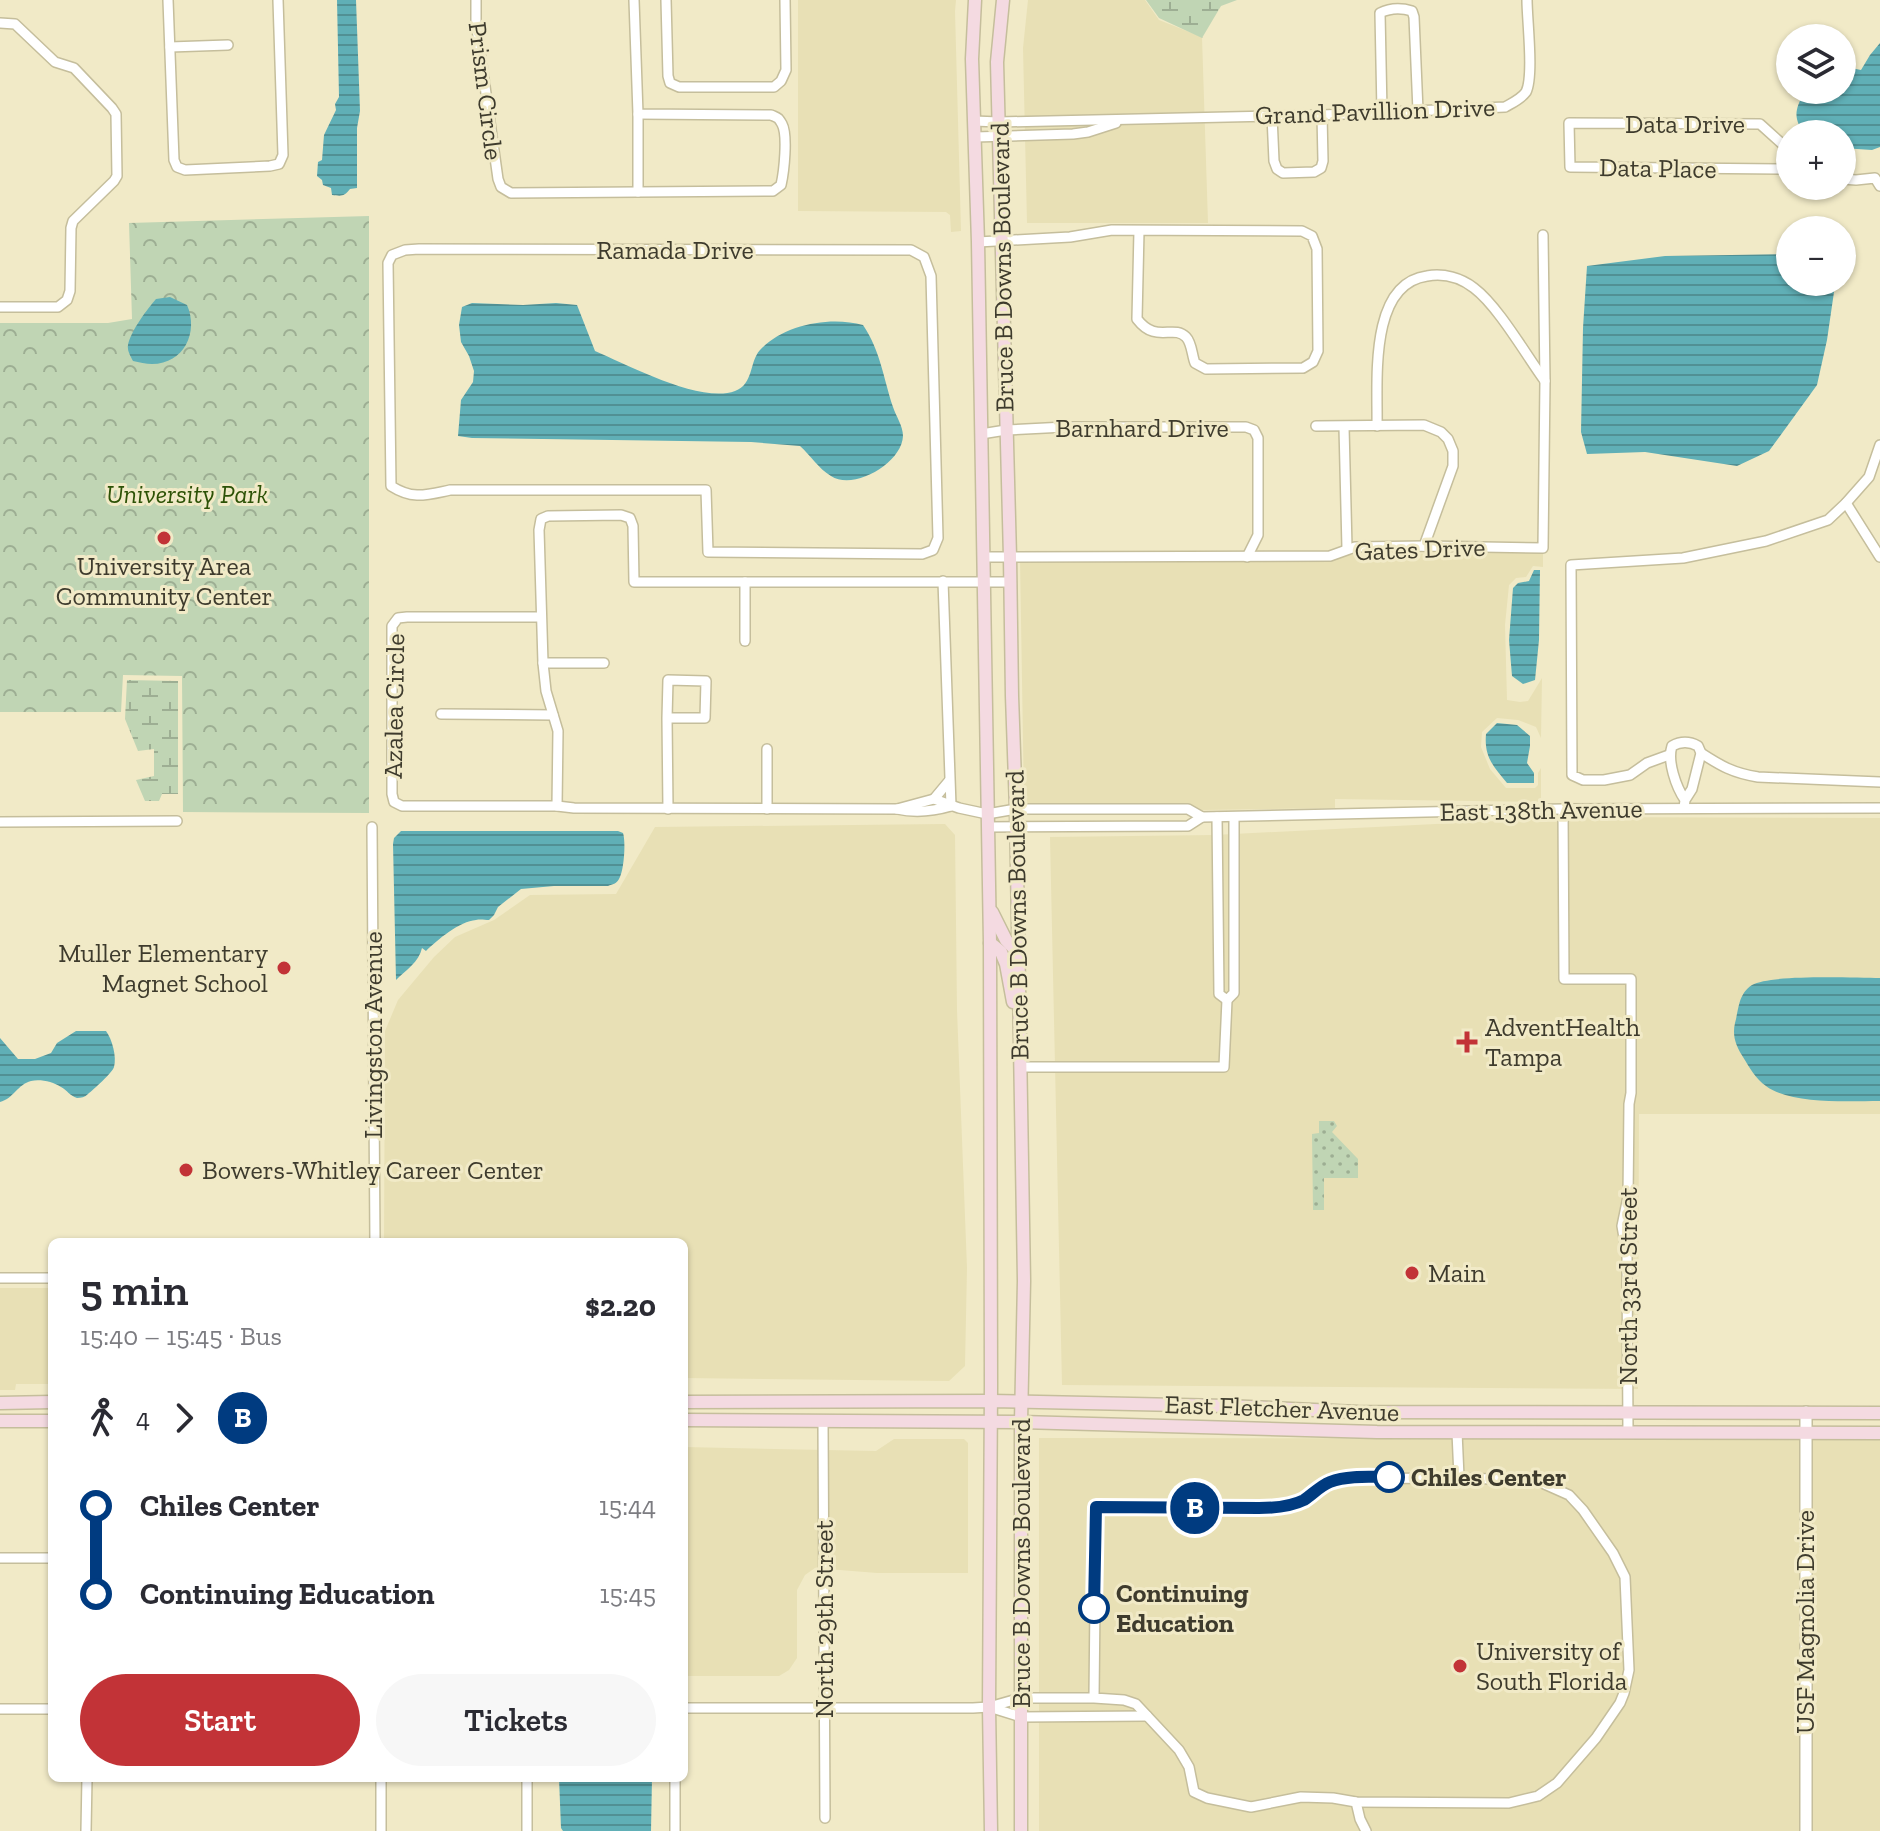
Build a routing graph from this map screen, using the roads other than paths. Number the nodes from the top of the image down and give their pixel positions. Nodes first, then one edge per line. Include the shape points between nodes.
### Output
1 (168, 0) edge
2 (278, 0) edge
3 (476, 0) edge
4 (634, 0) edge
5 (666, 0) edge
6 (785, 0) edge
7 (975, 0) edge
8 (1003, 0) edge
9 (1527, 0) edge
10 (0, 23) edge
11 (228, 45) dead end
12 (170, 47) junction
13 (1418, 111) junction
14 (1382, 112) junction
15 (638, 114) junction
16 (1322, 115) junction
17 (1272, 116) junction
18 (1127, 120) junction
19 (974, 121) junction
20 (999, 122) junction
21 (1569, 123) joint
22 (975, 137) junction
23 (1000, 137) junction
24 (1776, 138) edge
25 (1776, 169) edge
26 (1856, 180) edge
27 (1880, 186) edge
28 (638, 192) junction
29 (1139, 231) junction
30 (1543, 235) dead end
31 (1003, 241) junction
32 (978, 242) junction
33 (0, 307) edge
34 (1545, 381) junction
35 (935, 422) joint
36 (1316, 426) dead end
37 (1377, 426) junction
38 (1344, 427) junction
39 (1006, 430) junction
40 (981, 434) junction
41 (1880, 445) edge
42 (1846, 503) junction
43 (1424, 546) junction
44 (1347, 548) junction
45 (984, 557) junction
46 (1010, 557) junction
47 (1247, 557) junction
48 (1880, 557) edge
49 (943, 581) junction
50 (745, 582) junction
51 (984, 582) junction
52 (1011, 582) junction
53 (540, 617) junction
54 (745, 641) dead end
55 (543, 663) junction
56 (604, 663) dead end
57 (441, 714) dead end
58 (553, 715) junction
59 (667, 718) junction
60 (767, 749) dead end
61 (1701, 753) junction
62 (1669, 755) junction
63 (949, 781) junction
64 (1880, 782) edge
65 (934, 799) junction
66 (1684, 804) junction
67 (557, 806) junction
68 (951, 806) junction
69 (1880, 808) edge
70 (668, 809) junction
71 (767, 809) junction
72 (897, 809) junction
73 (1016, 809) junction
74 (1563, 809) junction
75 (1202, 817) junction
76 (1217, 817) junction
77 (1234, 817) junction
78 (988, 820) junction
79 (177, 821) dead end
80 (0, 822) edge
81 (372, 827) dead end
82 (1016, 828) junction
83 (989, 905) junction
84 (990, 943) junction
85 (1019, 954) junction
86 (1227, 1000) junction
87 (1020, 1037) junction
88 (1020, 1067) junction
89 (375, 1238) edge
90 (0, 1278) edge
91 (48, 1278) edge
92 (991, 1401) junction
93 (48, 1402) edge
94 (688, 1402) edge
95 (758, 1402) junction
96 (1021, 1402) junction
97 (0, 1403) edge
98 (688, 1412) edge
99 (1628, 1412) junction
100 (1806, 1412) junction
101 (1880, 1413) edge
102 (688, 1420) edge
103 (0, 1421) edge
104 (48, 1421) edge
105 (823, 1421) junction
106 (991, 1422) junction
107 (1021, 1422) junction
108 (1457, 1432) junction
109 (1628, 1432) junction
110 (1806, 1433) junction
111 (1880, 1433) edge
112 (1459, 1477) junction
113 (0, 1558) edge
114 (48, 1558) edge
115 (1021, 1698) junction
116 (1094, 1698) junction
117 (824, 1707) junction
118 (989, 1707) junction
119 (688, 1708) edge
120 (0, 1709) edge
121 (48, 1709) edge
122 (1147, 1716) junction
123 (1021, 1717) junction
124 (87, 1782) edge
125 (381, 1782) edge
126 (527, 1782) edge
127 (675, 1782) edge
128 (1356, 1802) junction
129 (825, 1818) dead end
130 (86, 1831) edge
131 (381, 1831) edge
132 (527, 1831) edge
133 (675, 1831) edge
134 (991, 1831) edge
135 (1021, 1831) edge
136 (1366, 1831) edge
137 (1806, 1831) edge

1 - 12 street
2 - 12 street via 283,155 279,164 177,167
3 - 28 street, Prism Circle via 501,187 511,193
4 - 15 street
5 - 6 street via 668,76 679,87 774,87 786,70
7 - 19 main road, Bruce B Downs Boulevard
8 - 20 main road, Bruce B Downs Boulevard
9 - 13 street, Grand Pavillion Drive via 1525,92 1505,107
10 - 33 street via 15,24 55,62 74,68 112,108 117,176 73,221 67,300 58,307
11 - 12 street
13 - 14 street, Grand Pavillion Drive
13 - 14 street via 1414,17 1405,9 1380,13
14 - 16 street, Grand Pavillion Drive
15 - 28 street
15 - 28 street, Prism Circle via 771,115 784,128 784,174 773,191
16 - 17 street, Grand Pavillion Drive
16 - 17 street via 1321,168 1299,173 1277,169
17 - 18 street, Grand Pavillion Drive
18 - 20 street, Grand Pavillion Drive
18 - 23 street, Grand Pavillion Drive via 1088,132
19 - 20 street, Grand Pavillion Drive
19 - 22 main road, Bruce B Downs Boulevard
20 - 23 main road, Bruce B Downs Boulevard
21 - 24 street, Data Drive via 1760,124
21 - 25 street, Data Place via 1570,167
22 - 23 street, Grand Pavillion Drive
22 - 32 main road, Bruce B Downs Boulevard
23 - 31 main road, Bruce B Downs Boulevard
26 - 27 street via 1875,178
29 - 29 street via 1302,231 1312,236 1317,249 1318,351 1313,362 1303,368 1206,369 1195,363 1186,336 1145,329 1137,319
29 - 31 street
30 - 34 street, Gates Drive
31 - 32 street
31 - 39 main road, Bruce B Downs Boulevard
32 - 40 main road, Bruce B Downs Boulevard
34 - 37 street via 1490,302 1473,287 1438,274 1420,277 1396,294 1379,338
34 - 43 street, Gates Drive via 1543,548
35 - 35 street, Ramada Drive via 931,276 924,257 911,250 419,249 392,255 388,263 391,486 401,492 415,496 450,490 706,490 708,552 922,554 933,550 938,538
36 - 38 street
37 - 38 street
37 - 43 street via 1424,425 1441,432 1453,451 1453,466
38 - 44 street
39 - 40 street, Barnhard Drive
39 - 46 main road, Bruce B Downs Boulevard
39 - 47 street, Barnhard Drive via 1254,430 1258,535
40 - 45 main road, Bruce B Downs Boulevard
41 - 42 street via 1869,477
42 - 48 street
42 - 62 street via 1828,520 1750,544 1683,558 1571,565 1572,775 1583,780 1630,775
43 - 44 street, Gates Drive
44 - 47 street, Gates Drive via 1330,556
45 - 46 street, Gates Drive
45 - 51 main road, Bruce B Downs Boulevard
46 - 47 street, Gates Drive
46 - 52 main road, Bruce B Downs Boulevard
49 - 50 street
49 - 51 street
49 - 63 street
50 - 53 street via 634,582 630,518 548,516 541,519 539,530
50 - 54 street
51 - 52 street
51 - 78 main road, Bruce B Downs Boulevard
52 - 73 main road, Bruce B Downs Boulevard
53 - 55 street
53 - 67 street, Azalea Circle via 398,618 392,626 392,794 402,806
55 - 56 street
55 - 58 street
57 - 58 street
58 - 67 street via 558,731
59 - 59 street via 705,718 706,681 668,680
59 - 70 street
60 - 71 street
61 - 62 street via 1691,742 1678,742
61 - 64 street via 1738,774
61 - 66 street
62 - 66 street
63 - 65 street
63 - 68 street
65 - 68 street, Azalea Circle
65 - 72 street, Azalea Circle
66 - 69 street, East 138th Avenue
66 - 74 street, East 138th Avenue
67 - 70 street, Azalea Circle
68 - 72 street, Azalea Circle
68 - 78 street, Azalea Circle
70 - 71 street, Azalea Circle
71 - 72 street, Azalea Circle
73 - 75 street, East 138th Avenue via 1188,809
73 - 78 street, East 138th Avenue
73 - 82 main road, Bruce B Downs Boulevard
74 - 77 street, East 138th Avenue
74 - 99 street, North 33rd Street via 1564,979 1631,979 1628,1197 1622,1226 1627,1255
75 - 76 street, East 138th Avenue
75 - 82 street, East 138th Avenue via 1188,826
76 - 77 street, East 138th Avenue
76 - 86 street via 1219,994
77 - 86 street via 1234,993
78 - 82 street, East 138th Avenue
78 - 83 main road, Bruce B Downs Boulevard
79 - 80 street
81 - 89 street, Livingston Avenue
82 - 85 main road, Bruce B Downs Boulevard
83 - 84 main road, Bruce B Downs Boulevard
83 - 85 main road
84 - 87 main road via 1006,964
84 - 92 main road, Bruce B Downs Boulevard
85 - 87 main road, Bruce B Downs Boulevard
86 - 88 street via 1224,1067
87 - 88 main road, Bruce B Downs Boulevard
88 - 96 main road, Bruce B Downs Boulevard
90 - 91 street
92 - 95 main road, East Fletcher Avenue
92 - 96 main road, East Fletcher Avenue
92 - 106 main road, Bruce B Downs Boulevard
93 - 97 main road
94 - 95 main road, East Fletcher Avenue
95 - 98 main road via 723,1412
96 - 99 main road, East Fletcher Avenue via 1358,1412
96 - 107 main road, Bruce B Downs Boulevard
99 - 100 main road, East Fletcher Avenue
99 - 109 street, North 33rd Street
100 - 101 main road, East Fletcher Avenue
100 - 110 street, USF Magnolia Drive
102 - 105 main road, East Fletcher Avenue
103 - 104 main road
105 - 106 main road, East Fletcher Avenue
105 - 117 street, North 29th Street
106 - 107 main road, East Fletcher Avenue
106 - 118 main road, Bruce B Downs Boulevard
107 - 108 main road, East Fletcher Avenue
107 - 115 main road, Bruce B Downs Boulevard
108 - 109 main road, East Fletcher Avenue
108 - 112 street
109 - 110 main road, East Fletcher Avenue
110 - 111 main road, East Fletcher Avenue
110 - 137 street, USF Magnolia Drive
112 - 116 street via 1333,1480 1303,1500 1272,1508 1096,1507
112 - 128 street via 1533,1479 1569,1495 1583,1510 1625,1577 1629,1670 1624,1693 1581,1758 1538,1796 1509,1803
113 - 114 street
115 - 116 street
115 - 118 street
115 - 123 main road, Bruce B Downs Boulevard
116 - 122 street via 1136,1704
117 - 118 street
117 - 119 street
117 - 129 street, North 29th Street
118 - 123 street
118 - 134 main road, Bruce B Downs Boulevard
120 - 121 street
122 - 123 street
122 - 128 street via 1179,1750 1194,1792 1207,1798 1251,1807 1301,1797
123 - 135 main road, Bruce B Downs Boulevard
124 - 130 street
125 - 131 street
126 - 132 street
127 - 133 street
128 - 136 street

